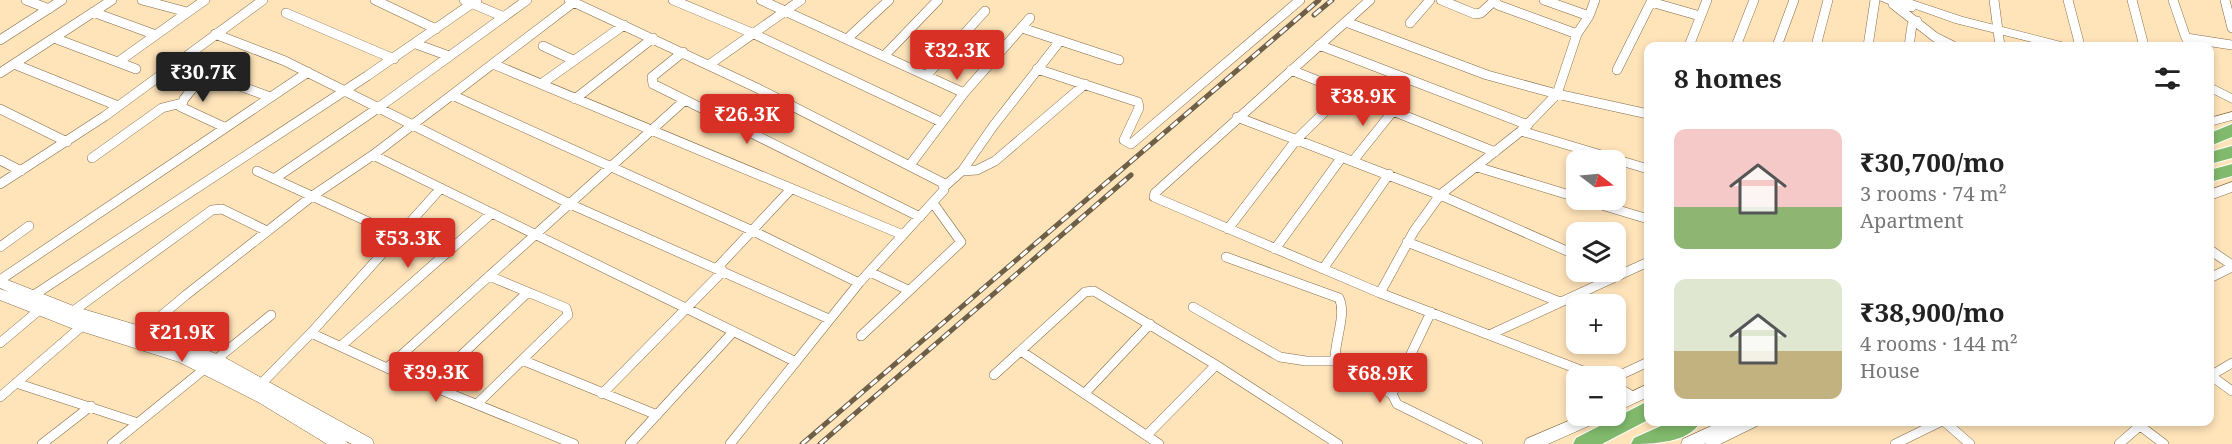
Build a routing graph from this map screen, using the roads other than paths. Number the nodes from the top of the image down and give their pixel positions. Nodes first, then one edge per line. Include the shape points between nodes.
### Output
1 (26, 0) edge
2 (62, 0) edge
3 (112, 0) edge
4 (142, 0) edge
5 (205, 0) edge
6 (263, 0) edge
7 (375, 0) edge
8 (527, 0) edge
9 (673, 0) edge
10 (761, 0) edge
11 (801, 0) edge
12 (889, 0) edge
13 (938, 0) edge
14 (1300, 0) edge
15 (1370, 0) edge
16 (1431, 0) edge
17 (1441, 0) edge
18 (1544, 0) edge
19 (1595, 0) edge
20 (1707, 0) edge
21 (1754, 0) edge
22 (1794, 0) edge
23 (1828, 0) edge
24 (1875, 0) edge
25 (1994, 0) edge
26 (2068, 0) edge
27 (2132, 0) edge
28 (2173, 0) edge
29 (2224, 0) edge
30 (471, 1) edge
31 (572, 1) edge
32 (1494, 1) edge
33 (1651, 1) edge
34 (1901, 2) edge
35 (49, 9) junction
36 (786, 10) junction
37 (985, 11) dead end
38 (93, 12) junction
39 (187, 12) junction
40 (286, 13) dead end
41 (1589, 16) junction
42 (1700, 16) junction
43 (504, 17) junction
44 (1030, 18) dead end
45 (1917, 21) junction
46 (1346, 22) junction
47 (1410, 23) dead end
48 (624, 25) junction
49 (1022, 28) junction
50 (2232, 28) edge
51 (436, 29) junction
52 (752, 33) junction
53 (215, 34) junction
54 (1577, 34) junction
55 (156, 35) junction
56 (2, 36) edge
57 (1935, 37) junction
58 (1998, 37) edge
59 (54, 38) junction
60 (653, 38) junction
61 (848, 38) junction
62 (1060, 41) junction
63 (1690, 42) edge
64 (1738, 42) edge
65 (1778, 42) edge
66 (1817, 42) edge
67 (1869, 42) edge
68 (1910, 42) edge
69 (1935, 42) edge
70 (1945, 42) edge
71 (2022, 42) edge
72 (2033, 42) edge
73 (2079, 42) edge
74 (2143, 42) edge
75 (2212, 42) edge
76 (2214, 42) edge
77 (416, 44) junction
78 (1319, 45) junction
79 (2232, 45) edge
80 (543, 46) dead end
81 (683, 52) junction
82 (885, 55) junction
83 (449, 56) junction
84 (394, 59) junction
85 (573, 60) junction
86 (1119, 60) dead end
87 (118, 62) junction
88 (177, 63) junction
89 (14, 64) junction
90 (493, 64) junction
91 (710, 64) junction
92 (136, 69) dead end
93 (1037, 69) junction
94 (1291, 70) junction
95 (1617, 70) dead end
96 (2, 71) edge
97 (308, 72) junction
98 (205, 73) junction
99 (927, 75) junction
100 (541, 84) junction
101 (1085, 84) junction
102 (346, 92) junction
103 (1345, 92) junction
104 (964, 93) junction
105 (1557, 94) junction
106 (452, 95) junction
107 (270, 97) junction
108 (576, 99) junction
109 (686, 100) junction
110 (182, 103) junction
111 (118, 106) junction
112 (378, 108) junction
113 (0, 109) edge
114 (1393, 111) junction
115 (1644, 113) edge
116 (2232, 116) edge
117 (1237, 117) junction
118 (2214, 121) edge
119 (941, 122) junction
120 (412, 125) junction
121 (224, 127) junction
122 (1524, 128) junction
123 (651, 129) junction
124 (2232, 130) edge
125 (2214, 138) edge
126 (1297, 139) junction
127 (67, 142) junction
128 (1495, 152) junction
129 (2230, 152) edge
130 (373, 154) junction
131 (1342, 157) junction
132 (2214, 157) edge
133 (92, 158) dead end
134 (0, 160) edge
135 (1353, 161) junction
136 (910, 165) junction
137 (608, 167) junction
138 (1477, 167) junction
139 (1644, 168) edge
140 (2232, 170) edge
141 (21, 171) junction
142 (257, 171) dead end
143 (962, 171) junction
144 (1389, 174) junction
145 (2214, 175) edge
146 (274, 178) junction
147 (0, 184) edge
148 (945, 186) junction
149 (2232, 187) edge
150 (441, 188) junction
151 (791, 189) junction
152 (1566, 194) edge
153 (2214, 194) edge
154 (1440, 195) junction
155 (311, 197) junction
156 (933, 203) junction
157 (570, 204) junction
158 (1618, 210) edge
159 (492, 213) junction
160 (920, 217) junction
161 (1644, 218) edge
162 (29, 226) dead end
163 (1228, 229) junction
164 (267, 231) junction
165 (753, 231) junction
166 (536, 234) junction
167 (397, 235) junction
168 (903, 235) junction
169 (1407, 242) junction
170 (0, 247) edge
171 (1275, 249) junction
172 (1566, 251) edge
173 (2214, 253) edge
174 (1226, 257) dead end
175 (1644, 263) edge
176 (2232, 266) edge
177 (1323, 269) junction
178 (720, 270) junction
179 (1626, 270) edge
180 (870, 272) junction
181 (489, 276) junction
182 (2214, 276) edge
183 (0, 281) edge
184 (1600, 282) edge
185 (860, 283) junction
186 (908, 290) junction
187 (528, 292) junction
188 (1380, 293) junction
189 (0, 294) edge
190 (31, 297) junction
191 (1560, 302) junction
192 (44, 307) junction
193 (1193, 307) dead end
194 (685, 310) junction
195 (72, 312) junction
196 (1431, 312) junction
197 (271, 315) dead end
198 (829, 320) junction
199 (1150, 324) junction
200 (82, 326) junction
201 (733, 332) junction
202 (311, 333) junction
203 (1489, 334) junction
204 (861, 336) dead end
205 (142, 338) junction
206 (0, 343) edge
207 (341, 346) junction
208 (1021, 351) junction
209 (522, 360) junction
210 (1335, 361) junction
211 (795, 362) junction
212 (2232, 363) edge
213 (212, 364) junction
214 (1644, 364) edge
215 (1216, 365) junction
216 (1571, 366) edge
217 (387, 368) junction
218 (1626, 372) edge
219 (2214, 374) edge
220 (994, 375) dead end
221 (2214, 379) edge
222 (16, 383) junction
223 (260, 385) junction
224 (430, 385) junction
225 (1626, 391) edge
226 (2232, 391) edge
227 (1086, 393) junction
228 (602, 394) junction
229 (1392, 394) junction
230 (0, 397) edge
231 (1644, 399) edge
232 (477, 404) junction
233 (1626, 404) edge
234 (91, 406) junction
235 (657, 415) junction
236 (138, 423) junction
237 (1572, 426) edge
238 (1685, 426) edge
239 (1726, 426) edge
240 (1747, 426) edge
241 (1932, 426) edge
242 (1950, 426) edge
243 (2137, 426) edge
244 (2143, 426) edge
245 (1148, 435) junction
246 (1669, 439) edge
247 (42, 444) edge
248 (112, 444) edge
249 (339, 444) edge
250 (366, 444) edge
251 (574, 444) edge
252 (630, 444) edge
253 (730, 444) edge
254 (1159, 444) edge
255 (1338, 444) edge
256 (1478, 444) edge
257 (1532, 444) edge
258 (1583, 444) edge
259 (1641, 444) edge
260 (1689, 444) edge
261 (1710, 444) edge
262 (1895, 444) edge
263 (1970, 444) edge
264 (2119, 444) edge
265 (2164, 444) edge

1 - 35 street
2 - 35 street
3 - 38 street
4 - 39 street
5 - 39 street
6 - 53 street
7 - 51 street
8 - 43 street
9 - 52 street
10 - 36 street
11 - 36 street
12 - 61 street
13 - 82 street
14 - 101 street via 1135,143 1127,144 1124,140 1139,108 1138,102
15 - 46 street
16 - 47 street
17 - 32 street via 1475,14
18 - 41 street
19 - 41 street
20 - 42 street
21 - 64 street
22 - 65 street
23 - 66 street
24 - 67 street
25 - 58 street
26 - 73 street
27 - 74 street
28 - 75 street via 2186,38
29 - 50 street
30 - 43 street
30 - 51 street
31 - 48 street
31 - 90 street
32 - 54 street
33 - 42 street
33 - 95 street
34 - 45 street
34 - 58 street
34 - 58 street
35 - 56 street
36 - 52 street
36 - 61 street
37 - 99 street
38 - 55 street
38 - 59 street
39 - 55 street
40 - 84 street
41 - 54 street
42 - 63 street
43 - 83 street
44 - 49 street
45 - 57 street
45 - 68 street via 1912,25
46 - 78 street
46 - 105 street via 1486,75
48 - 60 street
48 - 85 street
49 - 62 street
49 - 104 street
51 - 77 street
52 - 91 street
52 - 119 street
53 - 88 street
53 - 97 street
54 - 105 street
55 - 87 street
57 - 69 street
57 - 70 street
58 - 71 street
58 - 72 street
59 - 87 street
59 - 89 street
60 - 81 street
60 - 108 street
61 - 82 street
62 - 86 street
62 - 93 street
76 - 79 street
77 - 83 street
77 - 84 street
78 - 94 street
78 - 122 street
80 - 85 street
81 - 91 street
81 - 109 street via 650,79
82 - 99 street
83 - 112 street
84 - 102 street
85 - 100 street
87 - 92 street
88 - 98 street
88 - 111 street
89 - 96 street
89 - 111 street
90 - 100 street
90 - 106 street
91 - 136 street
93 - 101 street
93 - 143 street
94 - 103 street
94 - 117 street
97 - 102 street
97 - 107 street
98 - 107 street
98 - 110 street
99 - 104 street
100 - 108 street
101 - 143 street via 995,161 977,170
102 - 112 street
102 - 190 street
103 - 114 street
103 - 126 street
104 - 119 street
105 - 115 street
105 - 122 street
106 - 120 street
106 - 137 street
107 - 121 street
108 - 123 street
109 - 123 street
109 - 160 street
110 - 121 street via 182,107
110 - 133 street via 162,108
111 - 127 street
112 - 120 street
112 - 146 street
113 - 127 street
114 - 128 street
114 - 135 street
116 - 118 street
117 - 126 street
117 - 163 street via 1154,197
119 - 136 street
120 - 130 street
120 - 157 street
121 - 183 street
122 - 128 street
122 - 139 street
123 - 137 street
123 - 151 street
124 - 125 highway
126 - 131 street
126 - 163 street
127 - 141 street
128 - 138 street
129 - 132 highway
130 - 150 street
130 - 155 street
131 - 135 street
131 - 171 street
134 - 141 street
135 - 144 street
136 - 148 street
137 - 157 street
137 - 165 street
138 - 152 street
138 - 154 street
140 - 145 highway
141 - 147 street
142 - 146 street
143 - 148 street
144 - 154 street
144 - 177 street
146 - 155 street
148 - 156 street
149 - 153 street
150 - 159 street
150 - 167 street
151 - 165 street
151 - 168 street
154 - 169 street
154 - 172 street
155 - 164 street
155 - 167 street
156 - 160 street
156 - 186 street via 961,242
157 - 166 street
157 - 178 street
158 - 161 street
159 - 166 street
159 - 207 street
160 - 168 street
162 - 170 street
163 - 171 street
164 - 195 street via 222,209 212,210
164 - 205 street via 178,302
165 - 178 street
165 - 185 street
166 - 181 street
166 - 194 street
167 - 202 street
168 - 180 street
169 - 188 street
169 - 191 street
171 - 177 street
173 - 176 street
174 - 210 street via 1339,298 1343,306 1334,347
175 - 179 street
176 - 182 street
177 - 188 street
178 - 194 street
178 - 198 street
180 - 185 street
180 - 186 street
181 - 187 street
181 - 217 street
183 - 190 street
184 - 191 street
185 - 198 street
186 - 204 street
187 - 209 street via 566,308 568,315
187 - 224 street
188 - 196 street
189 - 192 street
190 - 192 street
191 - 203 street
192 - 195 street
192 - 200 street
192 - 206 street
193 - 210 street via 1280,357 1306,362
194 - 201 street
194 - 228 street
195 - 205 street
196 - 203 street
196 - 229 street
197 - 213 street
198 - 211 street
199 - 208 street via 1098,292 1085,292
199 - 215 street
199 - 227 street
200 - 205 street
200 - 222 street
201 - 211 street
201 - 235 street
202 - 207 street
202 - 223 street
203 - 216 street
205 - 213 street via 191,349
207 - 217 street
208 - 220 street
208 - 227 street
209 - 228 street
209 - 232 street
210 - 229 street
211 - 253 street
212 - 219 street
213 - 223 street
213 - 236 street
213 - 249 street
214 - 218 street
215 - 245 street
215 - 255 street
217 - 224 street
221 - 226 street
222 - 230 street
222 - 234 street
223 - 250 street
224 - 232 street
225 - 231 street
227 - 245 street
228 - 235 street
229 - 256 street via 1397,404
231 - 233 street
231 - 258 highway
232 - 251 street
234 - 236 street
234 - 247 street
235 - 252 street
236 - 248 street
237 - 257 street
238 - 246 highway
239 - 260 street
240 - 261 street
241 - 262 street
242 - 263 street
243 - 264 street
244 - 265 street
245 - 254 street
246 - 259 highway

